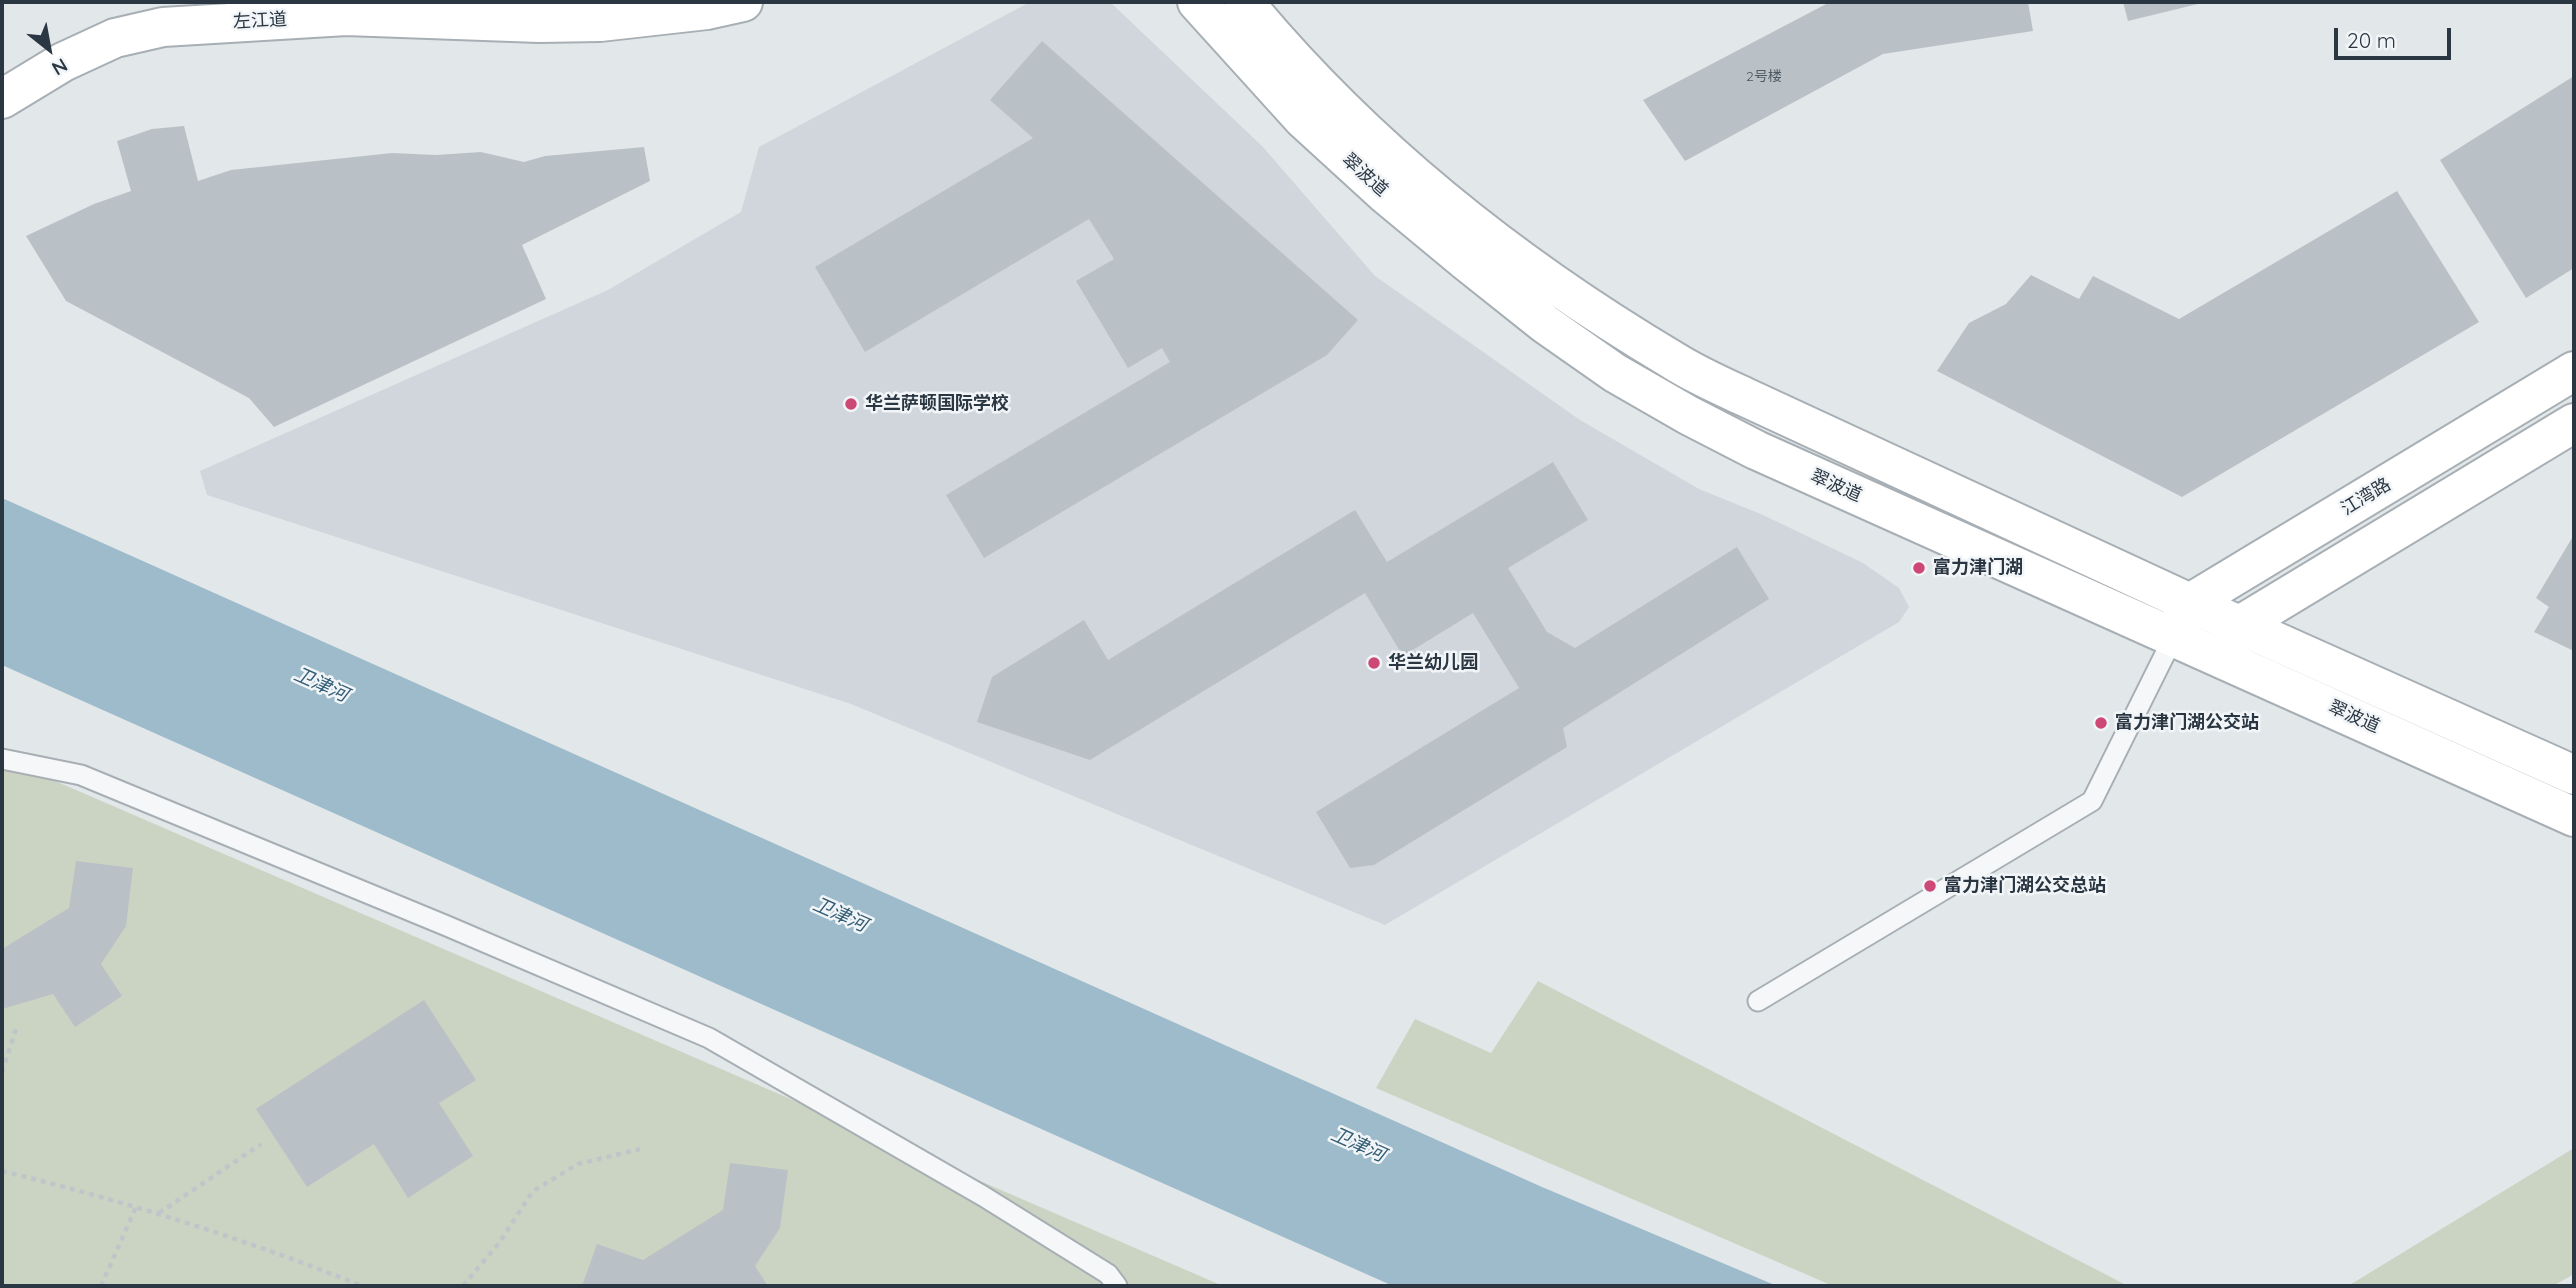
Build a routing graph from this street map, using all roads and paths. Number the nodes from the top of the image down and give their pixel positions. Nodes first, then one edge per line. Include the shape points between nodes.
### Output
1 (215, 2) edge
2 (743, 2) edge
3 (1197, 2) edge
4 (1244, 2) edge
5 (2, 73) edge
6 (2, 99) edge
7 (2574, 371) edge
8 (2574, 423) edge
9 (2190, 603) junction
10 (2240, 625) junction
11 (2173, 638) junction
12 (2224, 659) junction
13 (2, 759) edge
14 (2574, 775) edge
15 (2574, 817) edge
16 (1758, 1001) dead end
17 (17, 1026) dead end
18 (2, 1072) edge
19 (261, 1144) dead end
20 (640, 1149) dead end
21 (2, 1171) edge
22 (136, 1207) junction
23 (158, 1213) junction
24 (101, 1286) edge
25 (362, 1286) edge
26 (463, 1286) edge
27 (1117, 1286) edge

1 - 5 street, 左江道 via 106,19
2 - 6 street, 左江道 via 600,22 346,16 163,27 115,38 63,62
3 - 11 street, 翠波道 via 1303,119 1384,193 1545,324 1615,373 1756,450
4 - 9 street, 翠波道 via 1317,83 1393,156 1486,234 1664,355
7 - 9 street, 江湾路
8 - 10 street
9 - 10 street, 翠波道
9 - 11 street
10 - 11 street
10 - 12 street
10 - 14 street, 翠波道
11 - 12 street, 翠波道
11 - 16 lane via 2092,801
12 - 15 street, 翠波道
13 - 27 lane via 82,775 709,1038 983,1196 1108,1274
17 - 18 path
19 - 23 path
20 - 26 path via 578,1164 533,1191
21 - 22 path
22 - 23 path
22 - 24 path
23 - 25 path

